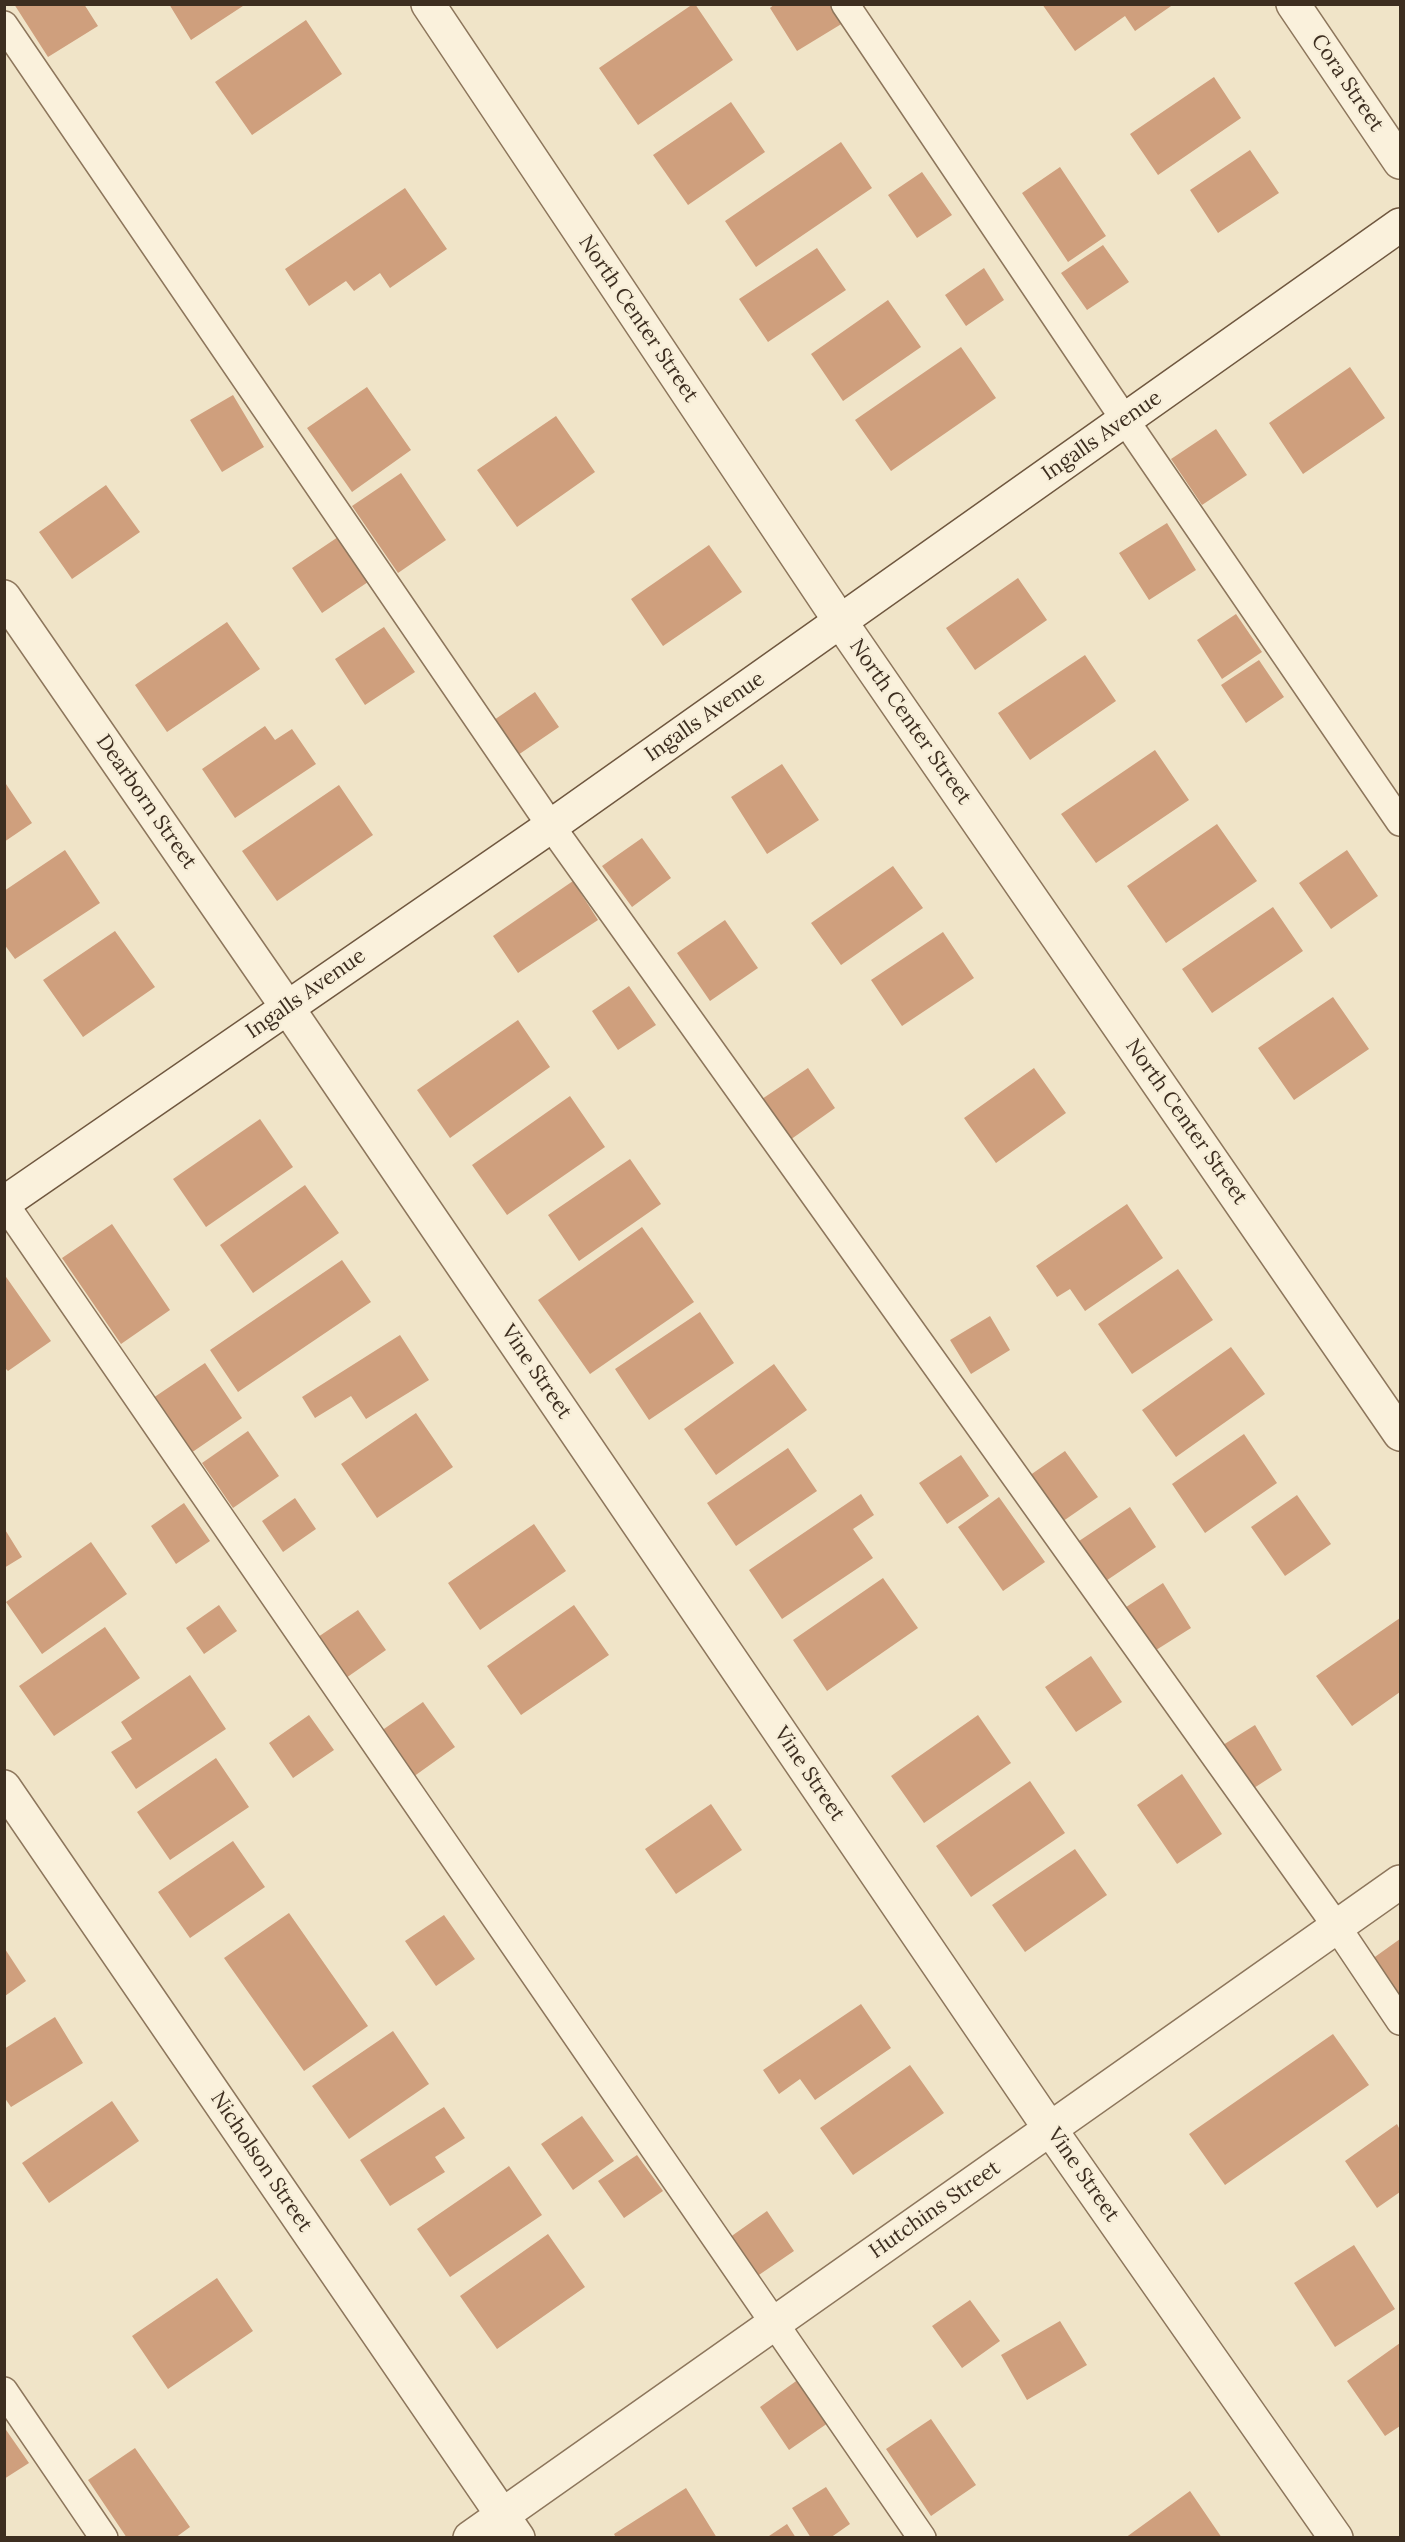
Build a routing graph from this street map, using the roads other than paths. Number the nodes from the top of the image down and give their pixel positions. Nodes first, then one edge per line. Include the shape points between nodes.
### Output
1 (428, 4) edge
2 (845, 4) edge
3 (1293, 4) edge
4 (4, 25) edge
5 (1401, 162) edge
6 (1401, 225) edge
7 (1125, 420) junction
8 (4, 597) edge
9 (840, 621) junction
10 (1401, 822) edge
11 (551, 826) junction
12 (287, 1007) junction
13 (5, 1203) edge
14 (1401, 1434) edge
15 (4, 1787) edge
16 (1401, 1882) edge
17 (1337, 1927) junction
18 (1401, 2021) edge
19 (1050, 2129) junction
20 (774, 2323) junction
21 (4, 2391) edge
22 (510, 2526) edge
23 (104, 2538) edge
24 (470, 2538) edge
25 (922, 2538) edge
26 (1336, 2538) edge

1 - 9 street, North Center Street
2 - 7 lane
3 - 5 street, Cora Street
4 - 11 lane
6 - 7 street, Ingalls Avenue
7 - 9 street, Ingalls Avenue
7 - 10 lane
8 - 12 street, Dearborn Street
9 - 11 street, Ingalls Avenue
9 - 14 street, North Center Street
11 - 12 street, Ingalls Avenue
11 - 17 lane
12 - 13 street, Ingalls Avenue
12 - 19 street, Vine Street
13 - 20 lane
15 - 22 street, Nicholson Street
16 - 17 street, Hutchins Street
17 - 18 lane
17 - 19 street, Hutchins Street
19 - 20 street, Hutchins Street
19 - 26 street, Vine Street
20 - 22 street, Hutchins Street
20 - 25 lane
21 - 23 lane
22 - 24 street, Hutchins Street

